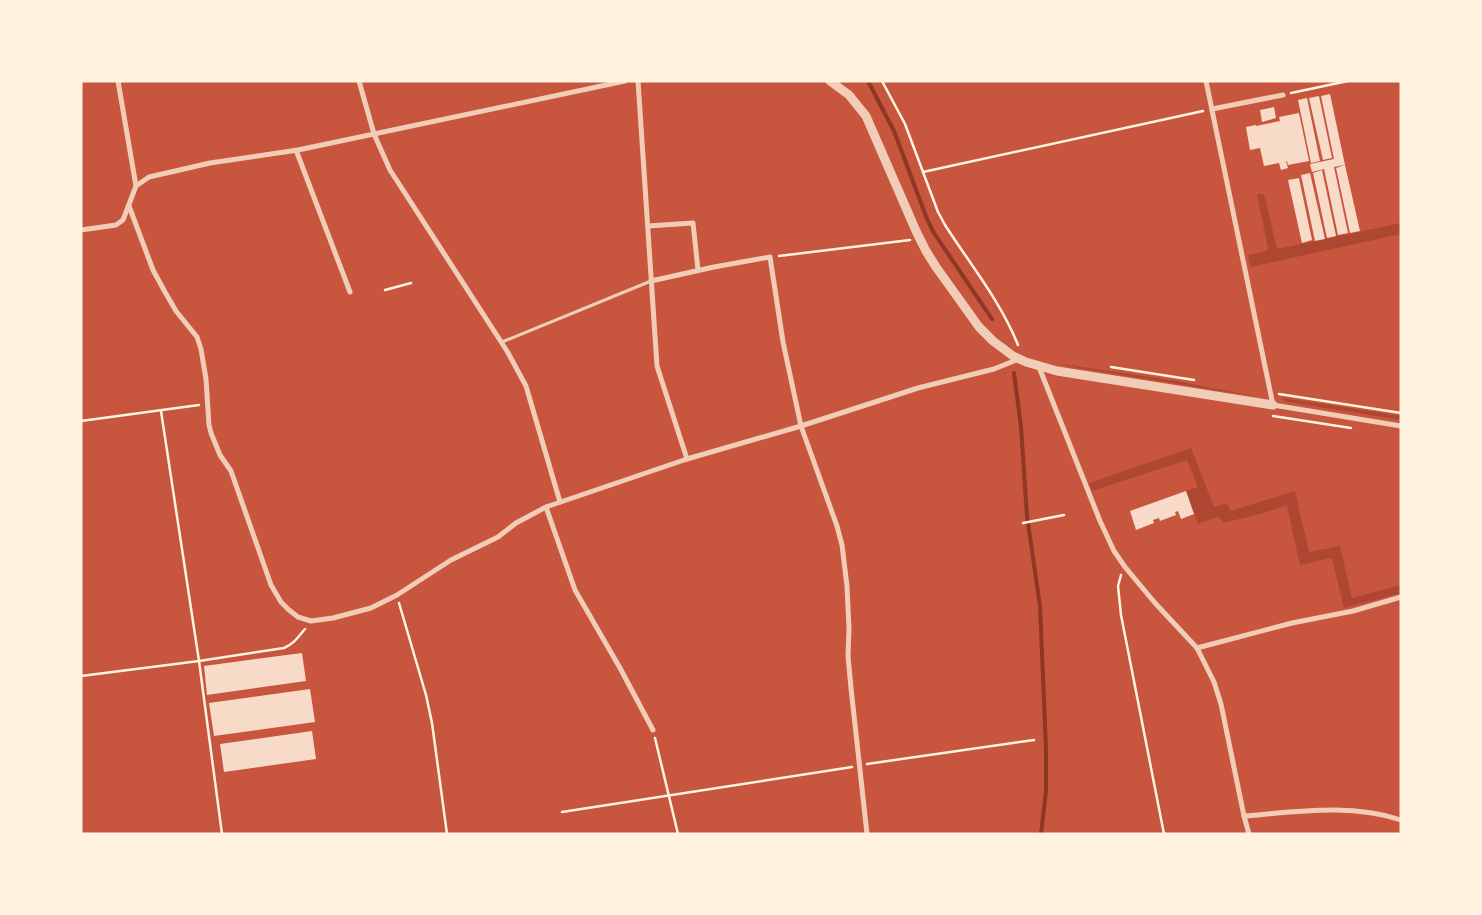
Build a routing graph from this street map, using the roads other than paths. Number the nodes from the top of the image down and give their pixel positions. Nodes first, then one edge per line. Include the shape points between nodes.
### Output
1 (118, 81) edge
2 (359, 81) edge
3 (625, 81) edge
4 (638, 81) edge
5 (830, 81) edge
6 (1206, 81) edge
7 (840, 84) edge
8 (1282, 95) road end
9 (1212, 110) junction
10 (374, 134) junction
11 (296, 150) junction
12 (136, 186) junction
13 (129, 206) junction
14 (648, 226) junction
15 (81, 230) edge
16 (698, 270) junction
17 (651, 281) junction
18 (350, 292) dead end
19 (502, 342) junction
20 (1019, 358) junction
21 (1039, 367) junction
22 (1273, 404) junction
23 (801, 426) junction
24 (1401, 426) edge
25 (687, 459) junction
26 (560, 502) junction
27 (546, 507) junction
28 (1401, 597) edge
29 (1197, 648) junction
30 (653, 730) road end
31 (1244, 816) junction
32 (1401, 820) edge
33 (867, 834) edge
34 (1249, 834) edge

1 - 12 street
2 - 10 street
3 - 10 street
4 - 14 street
5 - 7 street
6 - 9 street
7 - 20 street via 866,116 920,239 936,267 979,327
8 - 9 street
9 - 22 street
10 - 11 street
10 - 19 street via 390,170
11 - 12 street via 149,176
11 - 18 street
12 - 13 street
13 - 15 street via 123,220 116,225
13 - 27 street via 164,292 197,337 204,362 210,433 231,470 271,585 281,602 298,617 311,621 371,608 397,596 451,560 498,537
14 - 16 street via 693,223
14 - 17 street
16 - 17 street
16 - 23 street via 770,257 783,342
17 - 19 lane
17 - 25 street via 657,366
19 - 26 street via 526,386
20 - 21 street
20 - 23 street via 994,369 918,388
21 - 22 street
21 - 29 street via 1104,531 1125,566
22 - 24 street
23 - 25 street
23 - 33 street via 842,545 847,586 848,656
25 - 26 street
26 - 27 street
27 - 30 street via 574,590
28 - 29 street
29 - 31 street via 1221,704
31 - 32 street via 1328,811 1362,812
31 - 34 street

